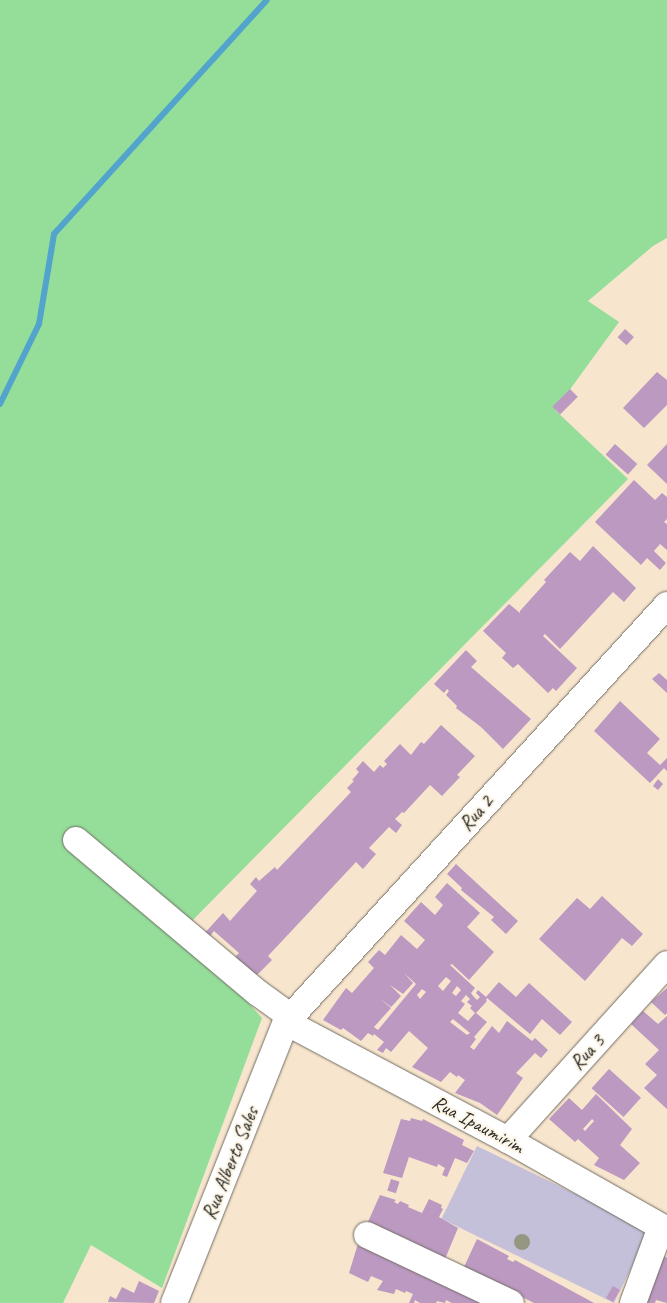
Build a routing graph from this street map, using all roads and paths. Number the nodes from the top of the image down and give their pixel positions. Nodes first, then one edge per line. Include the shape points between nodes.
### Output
1 (667, 605) edge
2 (76, 840) dead end
3 (667, 964) edge
4 (288, 1019) junction
5 (508, 1140) junction
6 (664, 1229) edge
7 (367, 1235) dead end
8 (174, 1303) edge
9 (511, 1303) edge
10 (633, 1303) edge

1 - 4 street, Rua 2
2 - 4 street, Rua Ipaumirim
3 - 5 street, Rua 3
4 - 5 street, Rua Ipaumirim
4 - 8 street, Rua Alberto Sales
5 - 6 street, Rua Ipaumirim
6 - 10 street
7 - 9 street

